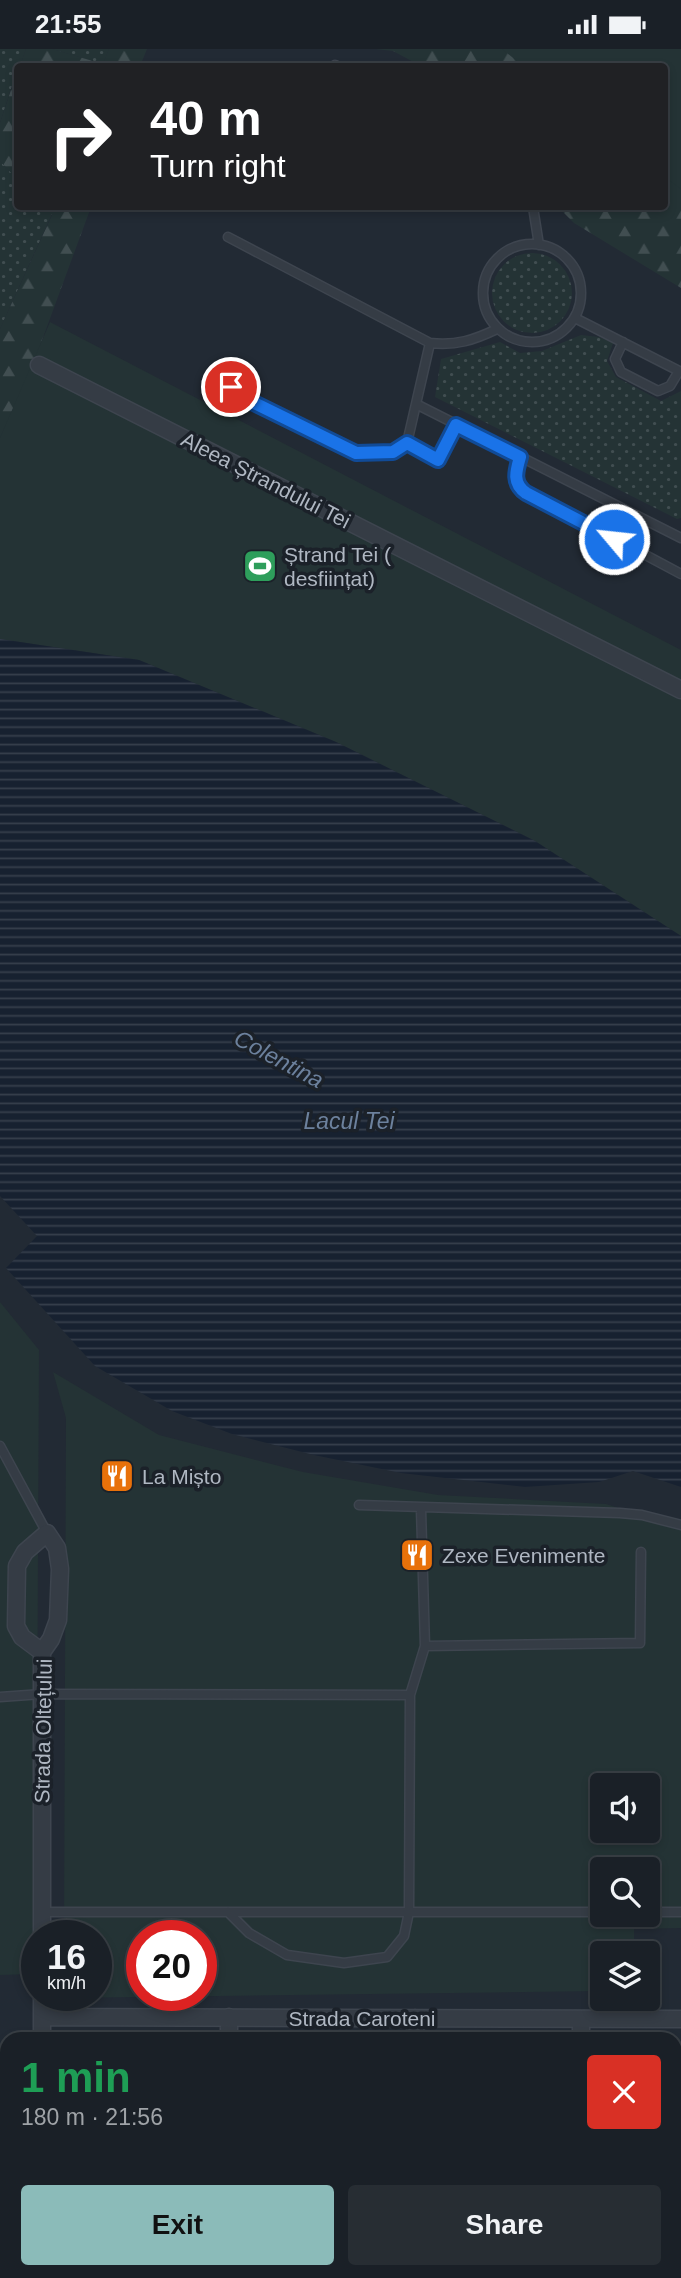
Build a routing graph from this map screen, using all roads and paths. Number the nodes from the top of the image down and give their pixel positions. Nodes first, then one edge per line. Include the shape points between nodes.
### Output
1 (533, 210) edge
2 (228, 237) dead end
3 (539, 244) junction
4 (575, 318) junction
5 (497, 329) junction
6 (623, 341) junction
7 (430, 343) junction
8 (39, 365) dead end
9 (680, 371) edge
10 (231, 387) dead end
11 (416, 404) junction
12 (456, 425) junction
13 (407, 443) junction
14 (520, 457) junction
15 (681, 538) edge
16 (681, 574) edge
17 (681, 690) edge
18 (0, 1446) edge
19 (359, 1505) dead end
20 (421, 1509) junction
21 (681, 1525) edge
22 (47, 1533) junction
23 (640, 1552) dead end
24 (425, 1646) junction
25 (41, 1652) junction
26 (42, 1694) junction
27 (410, 1695) junction
28 (0, 1697) edge
29 (42, 1912) junction
30 (228, 1912) junction
31 (409, 1912) junction
32 (590, 1912) edge
33 (660, 1912) edge
34 (681, 1912) edge
35 (42, 1920) edge
36 (42, 2011) edge
37 (42, 2017) junction
38 (229, 2017) junction
39 (415, 2018) junction
40 (581, 2019) junction
41 (681, 2019) edge
42 (42, 2032) edge
43 (229, 2032) edge
44 (415, 2032) edge
45 (581, 2032) edge

1 - 3 lane
2 - 7 lane
3 - 4 lane via 555,249 576,272 581,287
3 - 5 lane via 509,249 487,271 483,302
4 - 5 lane via 565,330 538,343 509,338
4 - 6 lane
5 - 7 lane via 473,341
6 - 9 lane
6 - 9 lane via 615,359 621,372 645,385 658,391 670,386
7 - 11 lane
8 - 17 street, Aleea Ștrandului Tei
10 - 13 lane via 246,399 356,453 393,452
11 - 12 lane
11 - 13 lane
12 - 13 lane via 438,460
12 - 14 lane
14 - 15 lane
14 - 16 lane via 516,483 526,493
18 - 22 lane
19 - 20 lane
20 - 21 lane via 620,1513
20 - 24 lane
22 - 25 street, Strada Oltețului via 57,1548 60,1569 58,1620
22 - 25 street via 25,1552 18,1566 16,1626
23 - 24 lane via 640,1643
24 - 27 lane
25 - 26 street, Strada Oltețului
26 - 27 lane
26 - 28 lane
26 - 29 street, Strada Oltețului
27 - 31 lane
29 - 30 lane
29 - 35 street, Strada Oltețului
30 - 31 lane
30 - 31 lane via 250,1933 287,1955 344,1963 387,1957 404,1935
31 - 32 lane
33 - 34 lane
36 - 37 street
37 - 38 street, Strada Caroteni
37 - 42 street
38 - 39 street, Strada Caroteni
38 - 43 street
39 - 40 street, Strada Caroteni
39 - 44 street
40 - 41 street, Strada Caroteni
40 - 45 street

